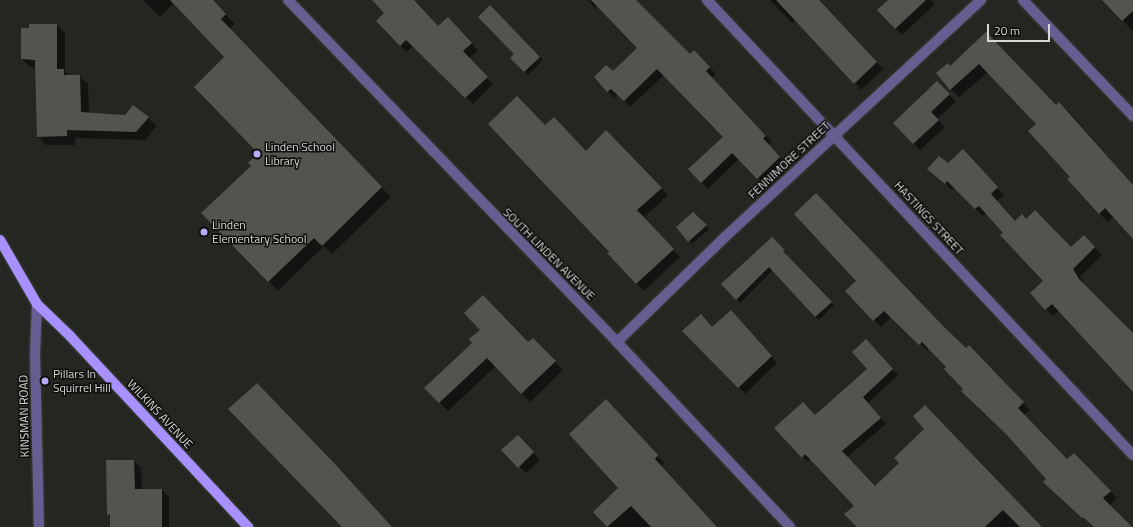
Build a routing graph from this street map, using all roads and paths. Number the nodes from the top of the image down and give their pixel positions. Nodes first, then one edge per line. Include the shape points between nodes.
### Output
1 (288, 0) edge
2 (707, 0) edge
3 (981, 0) edge
4 (1023, 0) edge
5 (1133, 116) edge
6 (834, 136) junction
7 (0, 243) edge
8 (37, 304) junction
9 (617, 342) junction
10 (1133, 455) edge
11 (39, 527) edge
12 (248, 527) edge
13 (790, 527) edge

1 - 9 street, SOUTH LINDEN AVENUE
2 - 6 street, HASTINGS STREET
3 - 6 street, FENNIMORE STREET
4 - 5 street
6 - 9 street, FENNIMORE STREET
6 - 10 street, HASTINGS STREET
7 - 8 main road, WILKINS AVENUE
8 - 11 street, KINSMAN ROAD via 35,353
8 - 12 main road, WILKINS AVENUE
9 - 13 street, SOUTH LINDEN AVENUE

